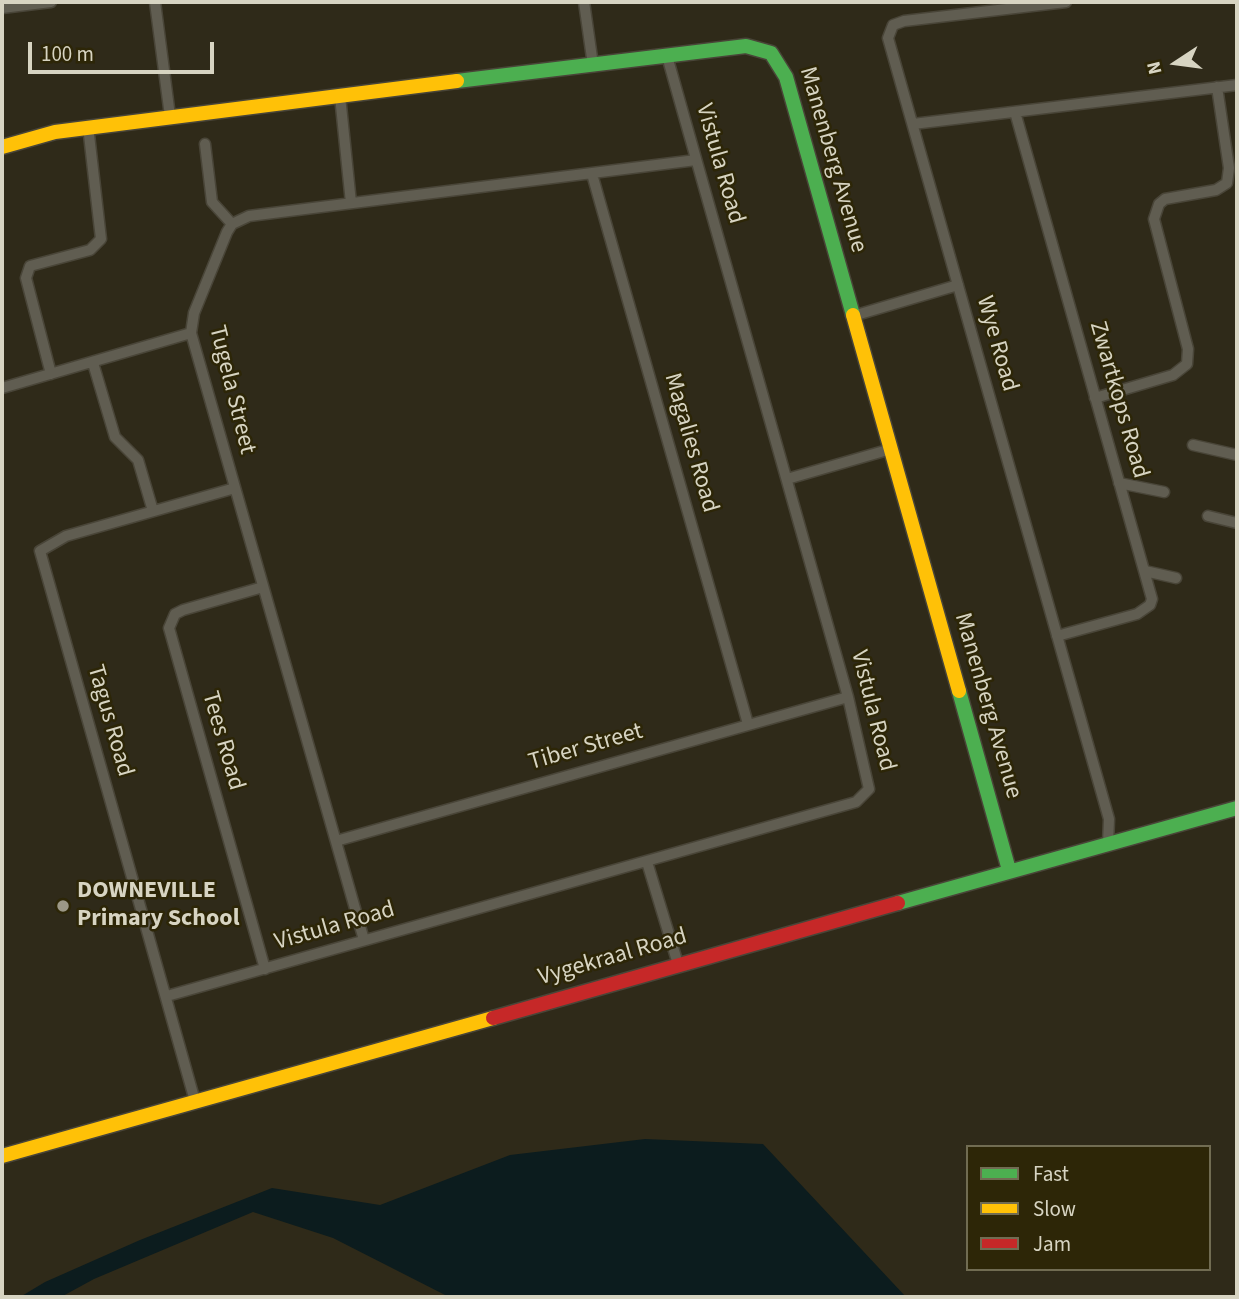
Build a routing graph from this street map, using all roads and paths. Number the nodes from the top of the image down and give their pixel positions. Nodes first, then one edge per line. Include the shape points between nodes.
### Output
1 (51, 2) edge
2 (155, 2) edge
3 (584, 2) edge
4 (1066, 2) edge
5 (1015, 5) edge
6 (2, 8) edge
7 (667, 56) junction
8 (593, 65) junction
9 (1237, 85) edge
10 (1217, 87) junction
11 (340, 96) junction
12 (1015, 112) junction
13 (170, 116) junction
14 (913, 124) junction
15 (88, 126) junction
16 (205, 144) dead end
17 (2, 147) edge
18 (696, 160) junction
19 (592, 174) junction
20 (1232, 185) edge
21 (351, 203) junction
22 (232, 224) junction
23 (958, 285) junction
24 (853, 316) junction
25 (191, 333) junction
26 (93, 363) junction
27 (51, 374) junction
28 (2, 388) edge
29 (1095, 398) junction
30 (1193, 445) dead end
31 (891, 449) junction
32 (1237, 455) edge
33 (788, 479) junction
34 (1119, 483) junction
35 (235, 488) junction
36 (1164, 492) dead end
37 (153, 511) junction
38 (1208, 516) dead end
39 (1237, 523) edge
40 (1145, 571) junction
41 (1176, 578) dead end
42 (263, 587) junction
43 (1057, 636) junction
44 (848, 697) junction
45 (748, 724) junction
46 (1237, 808) edge
47 (337, 841) junction
48 (1108, 844) junction
49 (647, 862) junction
50 (1009, 870) junction
51 (363, 940) junction
52 (678, 964) junction
53 (265, 969) junction
54 (167, 996) junction
55 (195, 1101) junction
56 (2, 1156) edge

1 - 6 street
2 - 13 street
3 - 8 street
4 - 5 street, Wye Road
5 - 14 street, Wye Road via 904,21 889,29
7 - 8 street, Manenberg Avenue
7 - 18 street, Vistula Road
7 - 24 street, Manenberg Avenue via 755,46 777,59 786,77
8 - 11 street, Manenberg Avenue
9 - 10 street
10 - 12 street
10 - 20 street
11 - 13 street, Manenberg Avenue
11 - 21 street
12 - 14 street
12 - 29 street, Zwartkops Road
13 - 15 street, Manenberg Avenue
14 - 23 street, Wye Road
15 - 17 street, Manenberg Avenue
15 - 27 street via 101,239 90,250 30,266 26,278
16 - 22 street via 212,202
18 - 19 street
18 - 33 street, Vistula Road
19 - 21 street
19 - 45 street, Magalies Road
20 - 29 street via 1174,196 1155,210 1155,227 1188,349 1187,364 1173,375
21 - 22 street via 249,216
22 - 25 street, Tugela Street via 194,313
23 - 24 street
23 - 43 street, Wye Road
24 - 31 street, Manenberg Avenue
25 - 26 street
25 - 35 street, Tugela Street
26 - 27 street
26 - 37 street via 115,437 138,460
27 - 28 street
29 - 34 street, Zwartkops Road
30 - 32 street
31 - 33 street
31 - 50 street, Manenberg Avenue
33 - 44 street, Vistula Road
34 - 36 street
34 - 40 street, Zwartkops Road
35 - 37 street, Tagus Road
35 - 42 street, Tugela Street
37 - 54 street, Tagus Road via 66,536 40,551
38 - 39 street
40 - 41 street
40 - 43 street, Zwartkops Road via 1152,599 1144,610
42 - 47 street, Tugela Street
42 - 53 street, Tees Road via 183,610 175,614 169,628
43 - 48 street, Wye Road via 1109,819
44 - 45 street, Tiber Street
44 - 49 street, Vistula Road via 870,783 865,796
45 - 47 street, Tiber Street
46 - 48 street, Vygekraal Road
47 - 51 street, Tugela Street
48 - 50 street, Vygekraal Road
49 - 51 street, Vistula Road
49 - 52 street
50 - 52 street, Vygekraal Road
51 - 53 street, Vistula Road
52 - 55 street, Vygekraal Road
53 - 54 street, Vistula Road
54 - 55 street, Tagus Road
55 - 56 street, Vygekraal Road

